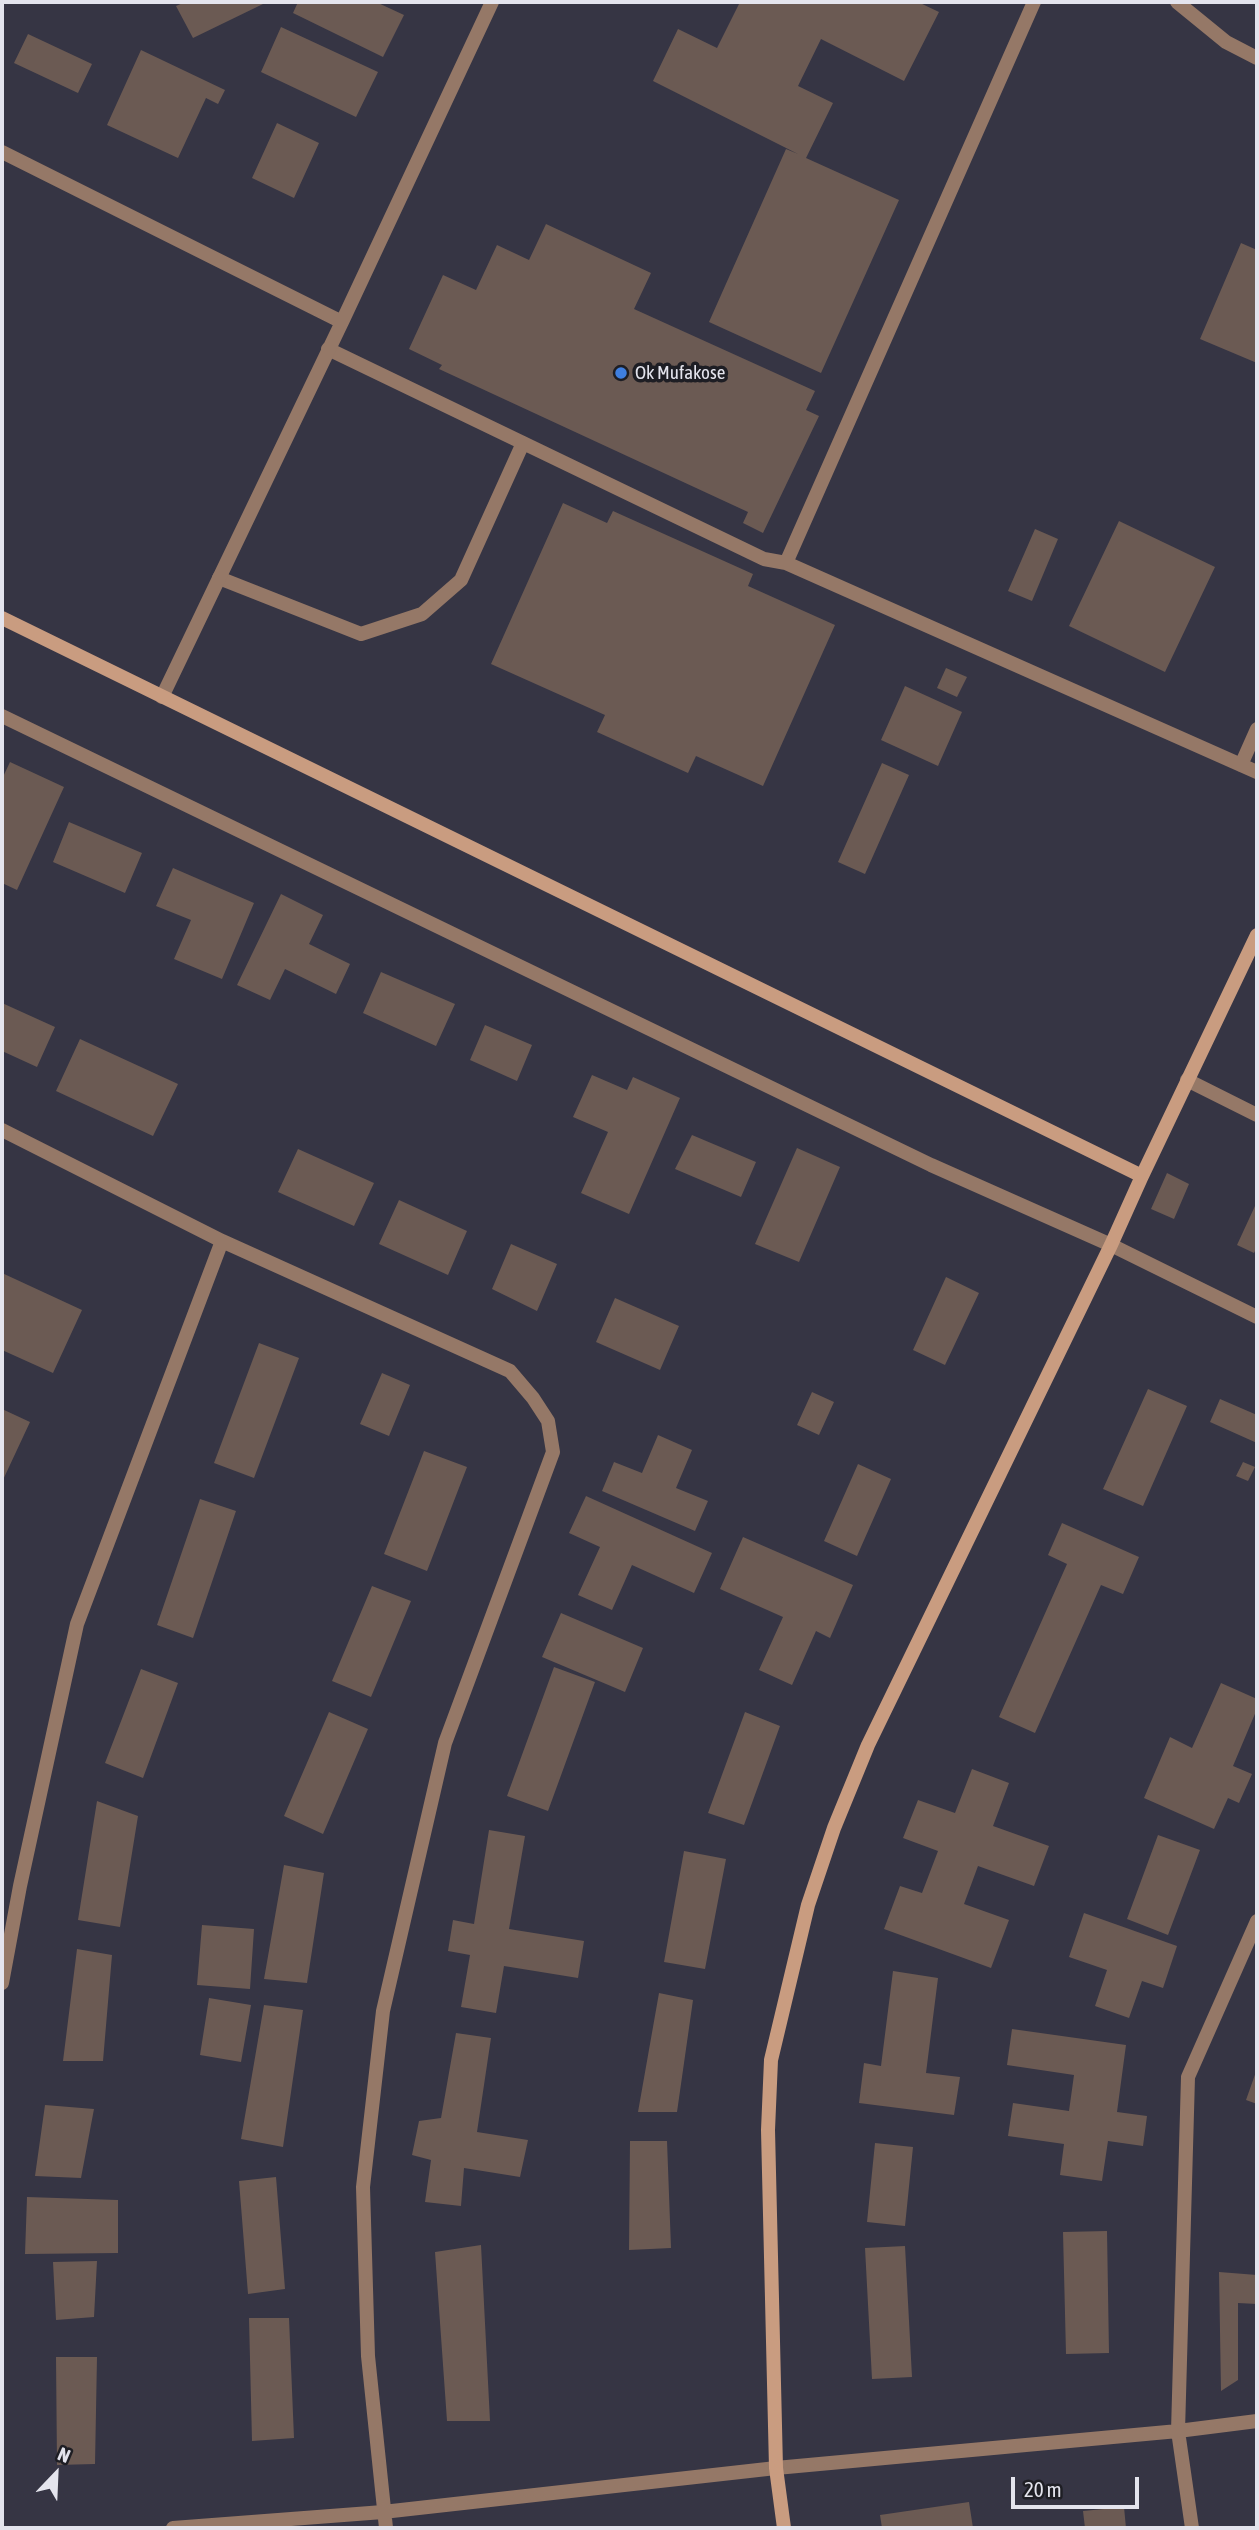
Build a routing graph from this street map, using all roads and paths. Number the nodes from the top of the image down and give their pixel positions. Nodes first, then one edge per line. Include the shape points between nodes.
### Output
1 (492, 2) edge
2 (1034, 2) edge
3 (1177, 2) edge
4 (1257, 58) edge
5 (2, 152) edge
6 (342, 322) junction
7 (328, 349) junction
8 (523, 443) junction
9 (786, 563) junction
10 (219, 578) junction
11 (2, 618) edge
12 (162, 697) junction
13 (2, 716) edge
14 (1257, 729) edge
15 (1241, 765) junction
16 (1257, 772) edge
17 (1257, 935) edge
18 (1187, 1080) junction
19 (1257, 1115) edge
20 (2, 1130) edge
21 (1142, 1176) junction
22 (222, 1241) junction
23 (1111, 1245) junction
24 (1257, 1317) edge
25 (1257, 1920) edge
26 (2, 1983) edge
27 (1257, 2421) edge
28 (1178, 2431) junction
29 (776, 2468) junction
30 (383, 2512) junction
31 (173, 2528) edge
32 (386, 2528) edge
33 (784, 2528) edge
34 (1192, 2528) edge

1 - 6 street
2 - 9 street
3 - 4 street via 1227,42
5 - 6 street
6 - 7 street
7 - 8 street
7 - 10 street
8 - 9 street via 764,559
8 - 10 street via 461,580 422,614 360,634
9 - 15 street
10 - 12 street
11 - 12 street
12 - 21 street
13 - 23 street via 918,1159
14 - 15 street
15 - 16 street
17 - 18 street
18 - 19 street
18 - 21 street
20 - 22 street
21 - 23 street
22 - 26 street via 77,1623
22 - 30 street via 510,1371 548,1421 553,1452 445,1743 383,2011 363,2187 368,2356
23 - 24 street
23 - 29 street via 867,1745 808,1905 771,2060 768,2130
25 - 28 street via 1188,2077
27 - 28 street
28 - 29 street
28 - 34 street
29 - 30 street
29 - 33 street
30 - 31 street
30 - 32 street

